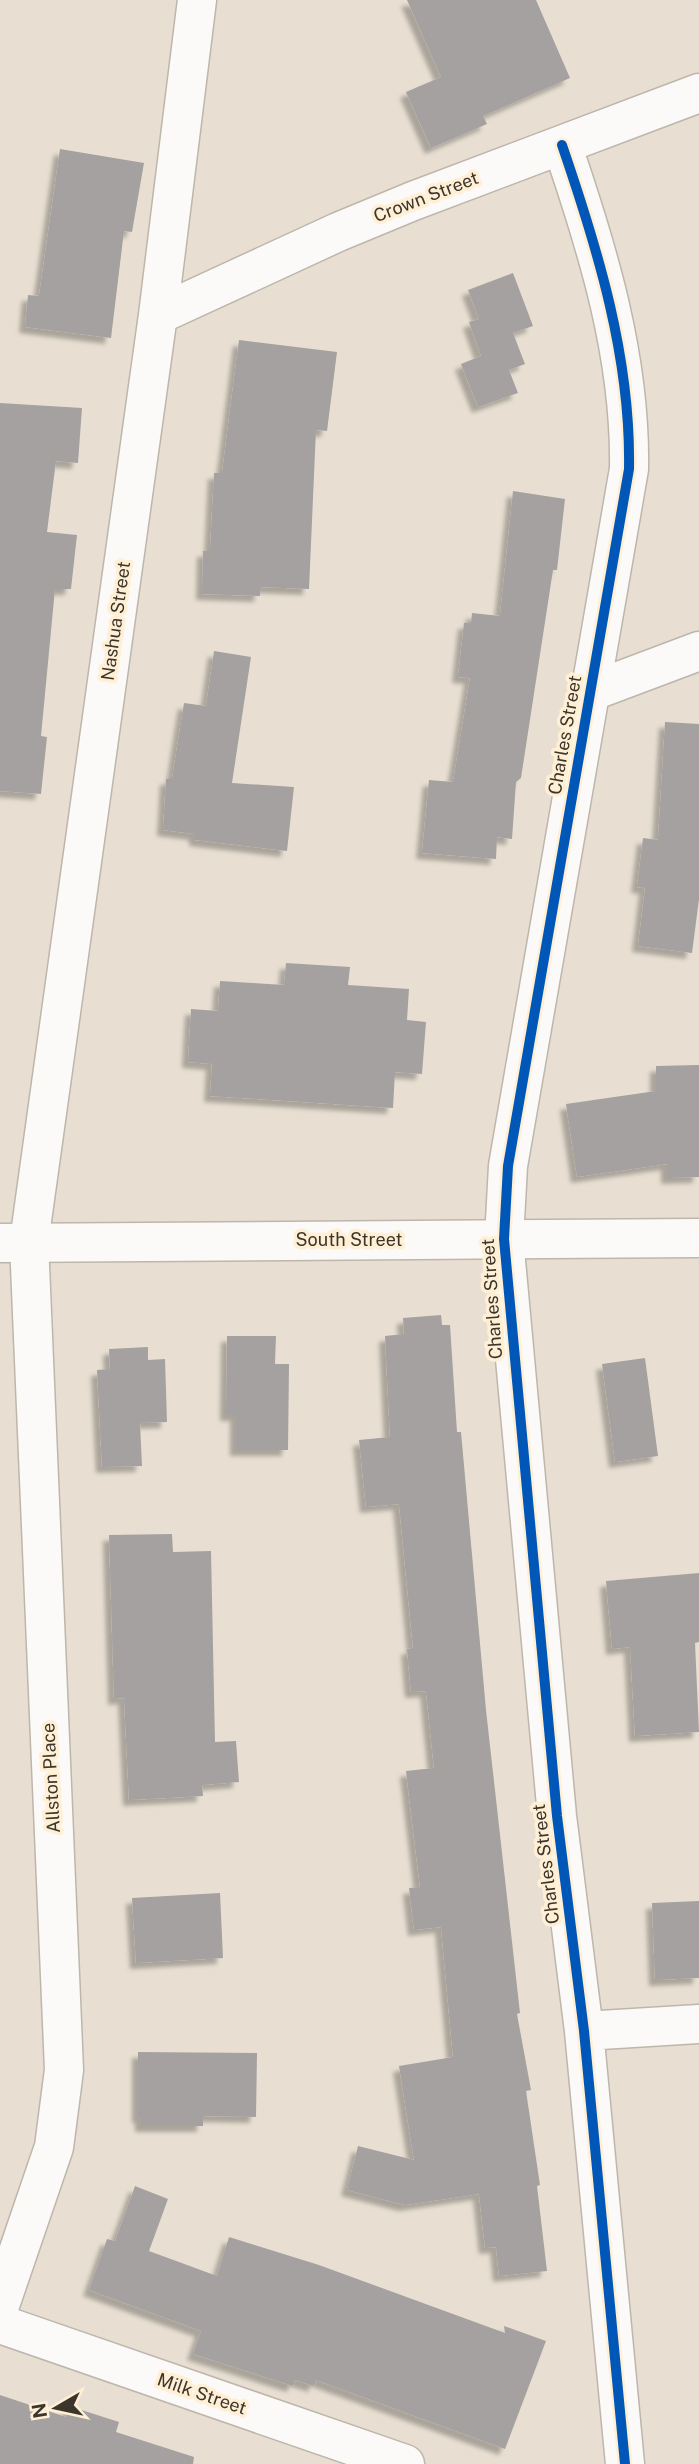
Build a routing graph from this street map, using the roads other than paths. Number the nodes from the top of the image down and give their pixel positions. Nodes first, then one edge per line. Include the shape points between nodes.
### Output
1 (197, 0) edge
2 (699, 93) edge
3 (562, 145) junction
4 (158, 315) junction
5 (699, 651) edge
6 (590, 692) junction
7 (699, 1238) edge
8 (504, 1240) junction
9 (15, 1242) edge
10 (699, 2024) edge
11 (584, 2031) junction
12 (0, 2305) edge
13 (0, 2324) edge
14 (404, 2464) edge
15 (625, 2464) edge

1 - 4 street, Nashua Street
2 - 3 street, Crown Street
3 - 4 street, Crown Street via 338,232
3 - 6 street, Charles Street via 605,282 629,437 622,515
4 - 9 street, Nashua Street
5 - 6 street
6 - 8 street, Charles Street via 509,1166
7 - 8 street, South Street
8 - 9 street, South Street
8 - 11 street, Charles Street via 554,1789
9 - 12 street, Allston Place via 64,2070 54,2147
10 - 11 street
11 - 15 street, Charles Street
13 - 14 street, Milk Street

